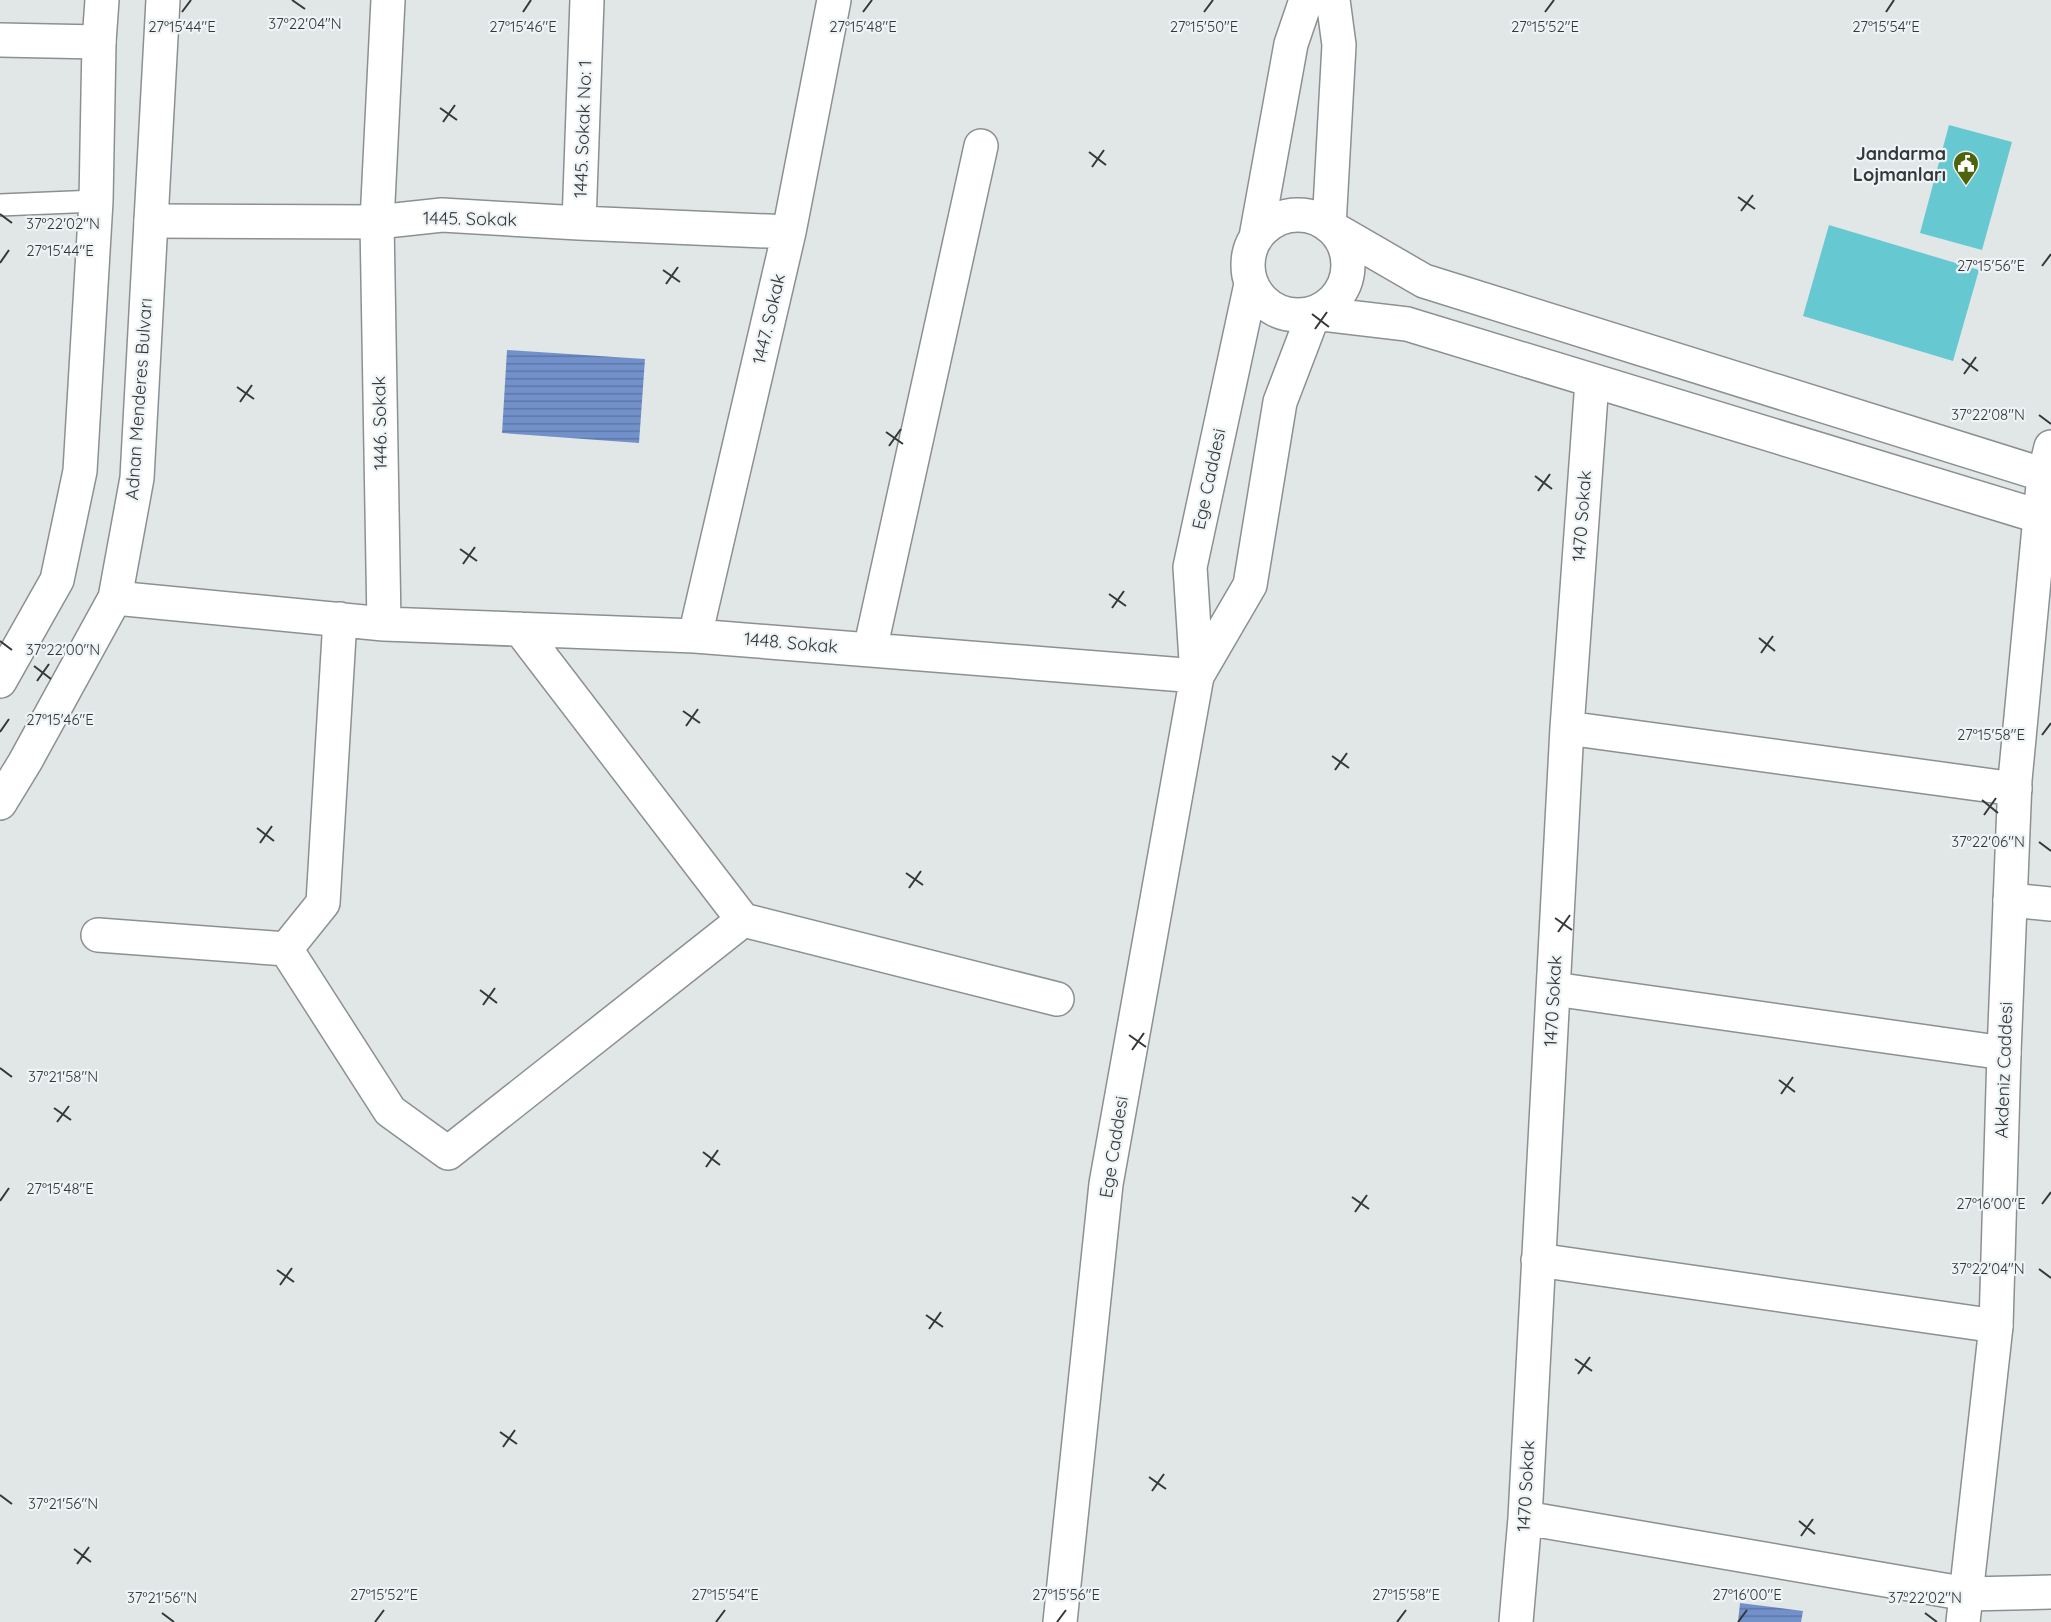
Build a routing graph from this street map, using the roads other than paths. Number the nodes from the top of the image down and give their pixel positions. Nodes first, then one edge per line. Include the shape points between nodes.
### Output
1 (102, 0) edge
2 (163, 0) edge
3 (388, 0) edge
4 (588, 0) edge
5 (834, 0) edge
6 (1306, 0) edge
7 (1333, 0) edge
8 (0, 40) edge
9 (99, 42) junction
10 (981, 146) dead end
11 (96, 201) junction
12 (0, 205) edge
13 (151, 222) junction
14 (377, 222) junction
15 (579, 223) junction
16 (1329, 226) junction
17 (789, 232) junction
18 (1256, 237) junction
19 (1251, 284) junction
20 (1314, 313) junction
21 (1592, 381) junction
22 (2049, 466) edge
23 (2045, 518) edge
24 (115, 598) junction
25 (340, 619) junction
26 (384, 624) junction
27 (520, 629) junction
28 (695, 636) junction
29 (870, 650) junction
30 (1197, 675) junction
31 (0, 681) edge
32 (1567, 728) junction
33 (2015, 789) junction
34 (0, 803) edge
35 (2010, 900) junction
36 (2051, 904) edge
37 (743, 920) junction
38 (98, 935) dead end
39 (286, 950) junction
40 (1554, 989) junction
41 (1057, 999) dead end
42 (2004, 1053) junction
43 (1538, 1260) junction
44 (1996, 1326) junction
45 (1525, 1518) junction
46 (2051, 1592) edge
47 (1965, 1608) edge
48 (1060, 1622) edge
49 (1516, 1622) edge

1 - 9 street
2 - 13 street, Adnan Menderes Bulvarı
3 - 14 street
4 - 15 street, 1445. Sokak No: 1
5 - 17 street, 1447. Sokak
6 - 18 street via 1291,44
7 - 16 street via 1339,45
8 - 9 street
9 - 11 street
10 - 29 street
11 - 12 lane
11 - 31 street via 80,471 57,580
13 - 14 street, 1445. Sokak
13 - 24 street, Adnan Menderes Bulvarı via 137,478
14 - 15 street, 1445. Sokak via 442,214
14 - 26 street, 1446. Sokak
15 - 17 street, 1445. Sokak
16 - 18 street via 1311,217 1290,215 1277,219
16 - 20 street via 1346,251 1346,281 1328,306
16 - 22 street via 1424,280
17 - 28 street, 1447. Sokak
18 - 19 street via 1247,268
19 - 20 street via 1270,308 1299,316
19 - 30 street, Ege Caddesi via 1190,567
20 - 21 street via 1407,324
20 - 30 street, Ege Caddesi via 1280,402 1250,585
21 - 23 street
21 - 32 street, 1470 Sokak
22 - 23 street, Akdeniz Caddesi
23 - 33 street, Akdeniz Caddesi
24 - 25 street, 1448. Sokak
24 - 34 street, Adnan Menderes Bulvarı
25 - 26 street, 1448. Sokak
25 - 39 street via 323,903
26 - 27 street, 1448. Sokak
27 - 28 street, 1448. Sokak
27 - 37 street
28 - 29 street, 1448. Sokak
29 - 30 street, 1448. Sokak
30 - 48 street, Ege Caddesi via 1106,1184
32 - 33 street
32 - 40 street, 1470 Sokak
33 - 35 street, Akdeniz Caddesi
35 - 36 street
35 - 42 street, Akdeniz Caddesi
37 - 39 street via 448,1153 390,1111
37 - 41 street
38 - 39 street
40 - 42 street
40 - 43 street, 1470 Sokak
42 - 44 street, Akdeniz Caddesi
43 - 44 street
43 - 45 street, 1470 Sokak
44 - 47 street, Akdeniz Caddesi
45 - 47 street
45 - 49 street, 1470 Sokak
46 - 47 street

